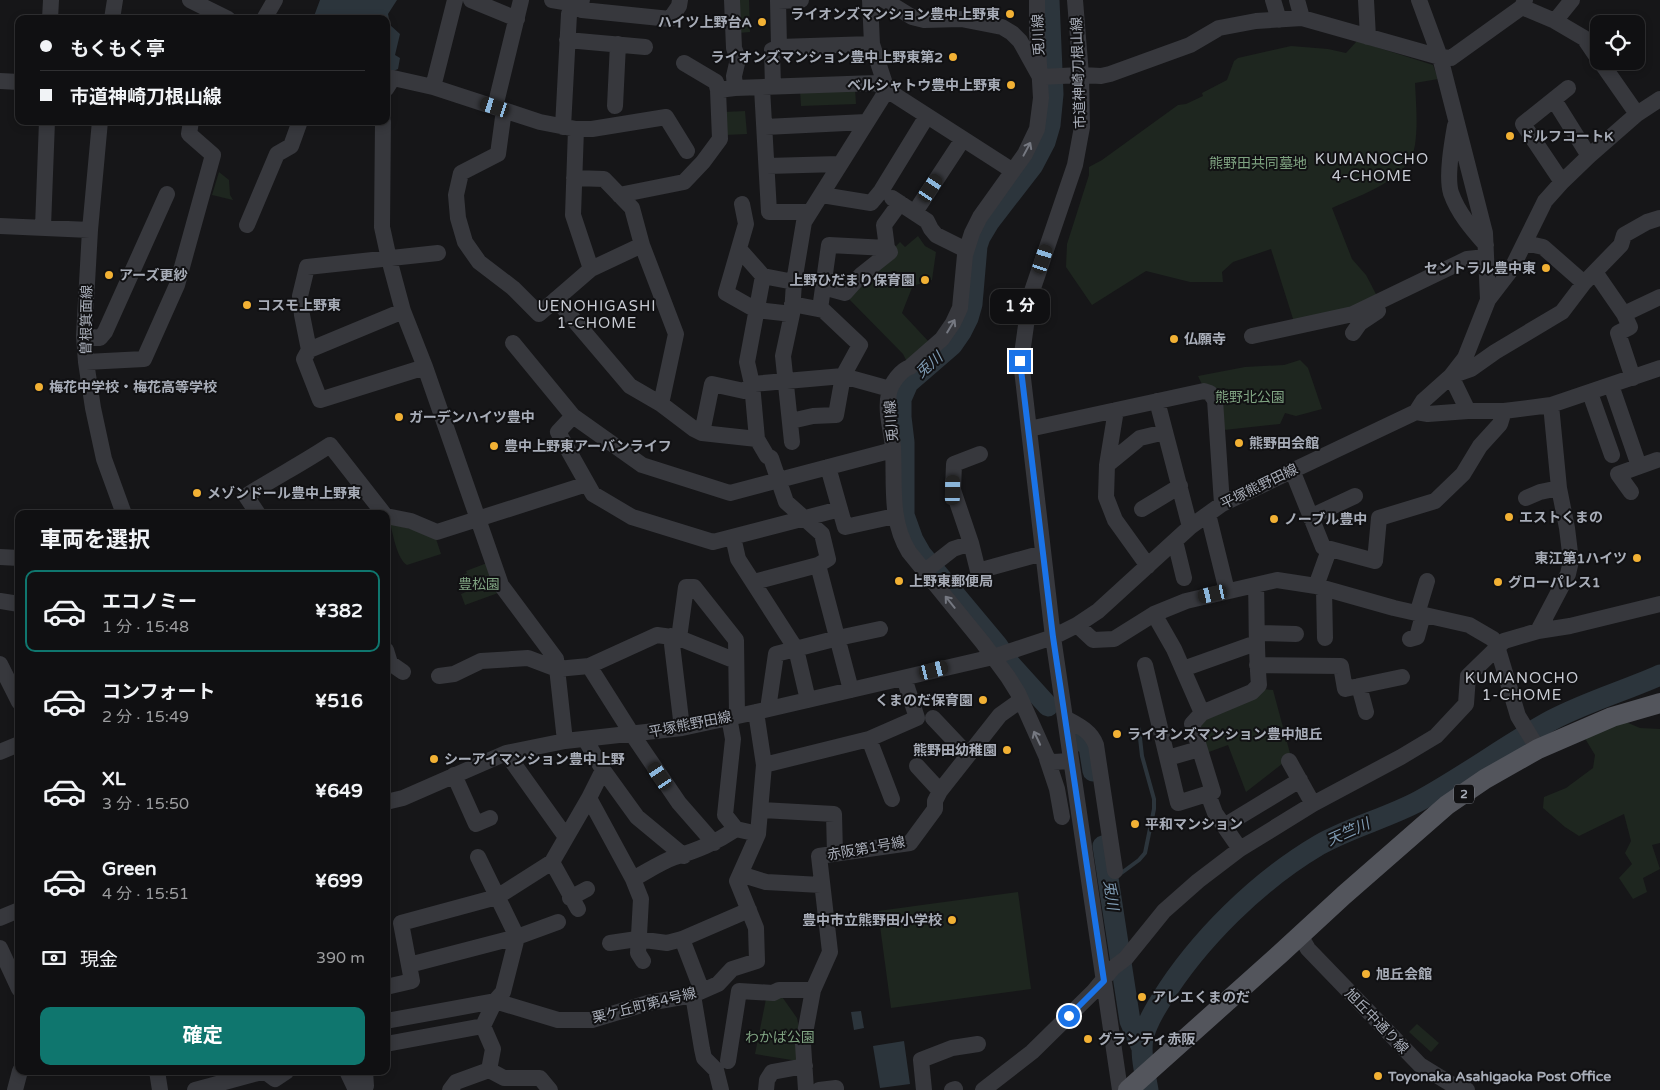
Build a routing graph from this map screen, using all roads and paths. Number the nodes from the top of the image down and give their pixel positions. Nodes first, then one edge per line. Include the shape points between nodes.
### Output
1 (51, 0) edge
2 (115, 0) edge
3 (190, 0) edge
4 (275, 0) edge
5 (455, 0) edge
6 (471, 0) edge
7 (521, 0) edge
8 (552, 0) edge
9 (680, 0) edge
10 (732, 0) edge
11 (801, 0) edge
12 (870, 0) edge
13 (884, 0) edge
14 (1037, 0) edge
15 (1075, 0) edge
16 (1274, 0) edge
17 (1297, 0) edge
18 (1366, 0) edge
19 (1419, 0) edge
20 (1572, 0) edge
21 (778, 1) edge
22 (579, 3) edge
23 (1524, 4) edge
24 (50, 15) edge
25 (113, 15) edge
26 (218, 15) edge
27 (266, 15) edge
28 (1302, 18) junction
29 (517, 19) junction
30 (1278, 20) junction
31 (1555, 21) junction
32 (1368, 37) junction
33 (567, 40) junction
34 (618, 44) junction
35 (872, 44) junction
36 (645, 47) dead end
37 (1590, 47) edge
38 (779, 48) junction
39 (1440, 57) junction
40 (684, 63) dead end
41 (1610, 70) edge
42 (1081, 75) junction
43 (1048, 76) junction
44 (0, 81) edge
45 (15, 82) edge
46 (390, 83) edge
47 (434, 87) junction
48 (735, 88) junction
49 (767, 88) junction
50 (1568, 88) dead end
51 (718, 90) junction
52 (887, 90) junction
53 (1554, 100) junction
54 (615, 106) dead end
55 (500, 108) junction
56 (1652, 108) edge
57 (927, 116) junction
58 (1456, 121) junction
59 (866, 122) junction
60 (47, 125) edge
61 (100, 125) edge
62 (191, 125) edge
63 (299, 125) edge
64 (383, 125) edge
65 (765, 127) junction
66 (569, 128) junction
67 (964, 139) junction
68 (687, 151) dead end
69 (1589, 156) junction
70 (839, 164) junction
71 (767, 166) junction
72 (1013, 171) junction
73 (574, 178) junction
74 (1562, 182) junction
75 (881, 191) junction
76 (167, 194) dead end
77 (619, 195) junction
78 (822, 195) junction
79 (900, 203) junction
80 (742, 204) dead end
81 (809, 212) junction
82 (915, 212) junction
83 (1660, 218) edge
84 (247, 225) dead end
85 (0, 226) edge
86 (43, 227) junction
87 (90, 230) junction
88 (1525, 243) junction
89 (642, 245) junction
90 (887, 248) junction
91 (740, 250) junction
92 (966, 250) junction
93 (1486, 251) junction
94 (438, 253) dead end
95 (389, 259) junction
96 (592, 269) junction
97 (763, 276) junction
98 (1590, 277) junction
99 (794, 282) junction
100 (823, 287) junction
101 (1391, 296) junction
102 (1660, 297) edge
103 (556, 299) junction
104 (1488, 300) junction
105 (820, 308) junction
106 (792, 309) junction
107 (756, 310) junction
108 (403, 311) junction
109 (1624, 314) junction
110 (1353, 334) dead end
111 (84, 336) junction
112 (1252, 336) dead end
113 (513, 344) dead end
114 (309, 350) junction
115 (86, 362) junction
116 (425, 367) junction
117 (1660, 368) edge
118 (843, 376) junction
119 (1451, 376) junction
120 (1633, 378) junction
121 (785, 380) junction
122 (752, 384) junction
123 (1610, 385) junction
124 (890, 389) junction
125 (1590, 393) junction
126 (1157, 401) junction
127 (661, 404) junction
128 (1551, 405) junction
129 (1116, 410) junction
130 (1468, 411) junction
131 (1504, 411) junction
132 (1416, 412) junction
133 (573, 416) junction
134 (791, 421) junction
135 (1029, 429) junction
136 (1165, 432) junction
137 (702, 433) junction
138 (757, 438) junction
139 (792, 442) dead end
140 (892, 450) junction
141 (980, 454) dead end
142 (1612, 455) dead end
143 (1657, 457) edge
144 (1107, 465) junction
145 (1639, 466) junction
146 (828, 467) junction
147 (1292, 470) junction
148 (779, 480) junction
149 (587, 484) junction
150 (1180, 486) junction
151 (1559, 488) junction
152 (1631, 492) dead end
153 (1355, 496) dead end
154 (1526, 498) dead end
155 (1222, 504) junction
156 (840, 509) junction
157 (1142, 509) dead end
158 (123, 510) edge
159 (255, 510) edge
160 (381, 510) edge
161 (1208, 514) junction
162 (390, 516) edge
163 (895, 516) junction
164 (1310, 517) junction
165 (805, 518) junction
166 (477, 519) junction
167 (1190, 527) junction
168 (734, 537) junction
169 (1175, 541) junction
170 (971, 542) junction
171 (1329, 550) junction
172 (1043, 553) junction
173 (0, 557) edge
174 (15, 558) edge
175 (818, 565) junction
176 (1148, 566) junction
177 (930, 567) junction
178 (1184, 578) dead end
179 (1427, 581) dead end
180 (754, 582) junction
181 (1256, 585) junction
182 (1320, 588) junction
183 (1227, 591) junction
184 (0, 602) edge
185 (15, 604) edge
186 (1660, 604) edge
187 (1154, 614) junction
188 (1420, 614) junction
189 (1077, 625) junction
190 (880, 629) dead end
191 (1538, 631) junction
192 (1296, 634) dead end
193 (675, 637) junction
194 (1053, 637) junction
195 (838, 638) junction
196 (1257, 638) junction
197 (1325, 638) dead end
198 (1410, 639) dead end
199 (1497, 646) junction
200 (796, 649) junction
201 (1000, 655) junction
202 (736, 661) junction
203 (390, 663) edge
204 (0, 664) edge
205 (1146, 665) dead end
206 (1257, 665) junction
207 (589, 666) junction
208 (557, 669) junction
209 (1183, 669) junction
210 (403, 672) dead end
211 (439, 676) dead end
212 (1402, 677) dead end
213 (904, 678) junction
214 (1359, 686) junction
215 (15, 689) edge
216 (851, 690) junction
217 (808, 700) junction
218 (1020, 700) junction
219 (1660, 703) edge
220 (762, 710) junction
221 (1366, 712) dead end
222 (1202, 713) junction
223 (733, 716) junction
224 (933, 718) dead end
225 (1066, 718) junction
226 (682, 728) junction
227 (632, 734) junction
228 (585, 739) junction
229 (565, 740) junction
230 (869, 740) junction
231 (1536, 745) junction
232 (15, 746) edge
233 (1199, 749) junction
234 (0, 752) edge
235 (506, 753) junction
236 (968, 755) junction
237 (1168, 758) junction
238 (1047, 759) junction
239 (1071, 760) junction
240 (1289, 761) dead end
241 (764, 765) junction
242 (917, 766) dead end
243 (603, 770) junction
244 (454, 775) junction
245 (1300, 780) junction
246 (940, 791) junction
247 (1208, 794) junction
248 (589, 798) junction
249 (892, 799) dead end
250 (390, 801) edge
251 (1313, 804) junction
252 (760, 810) junction
253 (1062, 817) dead end
254 (490, 818) dead end
255 (1224, 826) junction
256 (736, 829) junction
257 (758, 834) junction
258 (566, 837) junction
259 (714, 843) junction
260 (1240, 849) junction
261 (835, 854) junction
262 (684, 856) junction
263 (478, 857) dead end
264 (552, 862) junction
265 (1115, 871) dead end
266 (740, 874) junction
267 (633, 879) junction
268 (821, 885) junction
269 (588, 889) dead end
270 (497, 897) junction
271 (749, 910) junction
272 (15, 912) edge
273 (0, 918) edge
274 (558, 922) dead end
275 (1300, 936) junction
276 (517, 937) junction
277 (637, 939) junction
278 (682, 939) junction
279 (610, 943) dead end
280 (0, 948) edge
281 (643, 961) dead end
282 (409, 965) junction
283 (15, 980) edge
284 (1104, 981) junction
285 (390, 986) edge
286 (813, 990) junction
287 (697, 993) junction
288 (495, 1001) junction
289 (390, 1020) edge
290 (483, 1026) junction
291 (390, 1043) edge
292 (978, 1044) dead end
293 (805, 1066) junction
294 (718, 1069) junction
295 (489, 1070) junction
296 (19, 1075) edge
297 (158, 1075) edge
298 (251, 1075) edge
299 (270, 1075) edge
300 (282, 1075) edge
301 (349, 1075) edge
302 (365, 1075) edge
303 (1127, 1088) edge
304 (15, 1090) edge
305 (160, 1090) edge
306 (195, 1090) edge
307 (356, 1090) edge
308 (363, 1090) edge
309 (450, 1090) edge
310 (550, 1090) edge
311 (721, 1090) edge
312 (766, 1090) edge
313 (806, 1090) edge
314 (819, 1090) edge
315 (836, 1090) edge
316 (924, 1090) edge
317 (983, 1090) edge
318 (1467, 1090) edge

1 - 24 street
2 - 25 street
3 - 26 street
4 - 27 street
5 - 47 street
6 - 29 street
7 - 29 street
8 - 22 street
9 - 22 street via 670,19 582,10
10 - 48 street via 734,48 738,59
11 - 21 street
12 - 35 street
13 - 43 street via 912,17 924,20 961,18 1002,27 1020,41
14 - 43 street, 兎川線 via 1037,31
15 - 42 street, 市道神崎刀根山線
16 - 30 street
17 - 28 street
18 - 32 street
19 - 39 street
20 - 31 street
21 - 38 street
22 - 33 street via 569,14
23 - 31 street
23 - 39 street via 1451,58
28 - 30 street
28 - 32 street
29 - 55 street
30 - 42 street via 1219,28 1190,45 1121,71 1101,76
31 - 37 street via 1584,38
32 - 39 street
33 - 34 street
33 - 66 street
34 - 36 street
34 - 54 street
35 - 38 street
35 - 52 street
38 - 49 street via 772,50
39 - 58 street
40 - 51 street via 716,82
41 - 56 street
42 - 43 street
42 - 135 street, 市道神崎刀根山線 via 1082,127 1075,165 1030,297 1020,361
72 -> 43 street, 兎川線 via 1037,128
44 - 45 street
46 - 47 street via 393,78
47 - 55 street
48 - 49 street
48 - 51 street
49 - 52 street via 876,83
49 - 65 street
50 - 53 street
51 - 77 street via 720,139 684,182
52 - 57 street
52 - 59 street
53 - 69 street
53 - 74 street via 1523,124
55 - 66 street
55 - 103 street via 498,154 461,172 456,194 465,242 479,262 514,288 539,314
56 - 69 street
57 - 67 street
57 - 75 street
58 - 93 street via 1485,232
58 - 93 street via 1450,153 1450,191 1463,218
59 - 65 street
59 - 70 street
60 - 86 street
61 - 87 street, 曽根箕面線
62 - 115 street via 190,134 213,156 177,285 144,359
63 - 84 street via 291,146 278,154
64 - 95 street via 382,227
65 - 71 street
66 - 68 street via 592,130 666,117
66 - 73 street
67 - 72 street
67 - 82 street
69 - 74 street
70 - 71 street
70 - 78 street
71 - 81 street via 769,212
72 - 92 street, 兎川線 via 977,221
73 - 77 street via 604,179
73 - 96 street via 573,214
74 - 88 street via 1545,201
75 - 78 street via 871,203
75 - 79 street
76 - 111 street via 106,332 100,338
77 - 89 street via 632,208
78 - 81 street
79 - 82 street
79 - 90 street via 884,225
80 - 91 street via 746,224
81 - 99 street via 804,222
82 - 92 street via 927,221 936,235
83 - 98 street via 1624,235 1621,245
85 - 86 street
86 - 87 street
87 - 111 street, 曽根箕面線
88 - 98 street via 1543,247
88 - 104 street via 1511,270
89 - 96 street
89 - 127 street via 676,334
90 - 100 street via 890,252 844,293
90 - 100 street via 829,245
91 - 97 street
91 - 107 street via 726,293
124 -> 92 street, 兎川線 via 905,369 936,344 953,323 961,300
93 - 101 street
93 - 104 street
94 - 95 street
95 - 108 street
95 - 114 street via 307,267 300,296
96 - 103 street
97 - 99 street
97 - 107 street
98 - 109 street
98 - 119 street via 1562,312 1471,369
99 - 106 street
100 - 105 street
101 - 110 street via 1388,306 1360,323
101 - 112 street via 1353,314
102 - 109 street
103 - 127 street via 630,386
104 - 119 street via 1464,358
105 - 106 street
105 - 118 street via 860,345
106 - 107 street
106 - 121 street via 784,356
107 - 122 street via 747,362
108 - 114 street
108 - 116 street
109 - 120 street via 1630,327 1618,334
111 - 115 street, 曽根箕面線
113 - 133 street
114 - 116 street via 304,360 320,400
115 - 158 street, 曽根箕面線 via 104,459
116 - 166 street
117 - 120 street, 平塚熊野田線
118 - 121 street
118 - 124 street
118 - 134 street via 836,415
119 - 130 street
119 - 132 street via 1423,401
120 - 123 street, 平塚熊野田線
121 - 122 street
121 - 134 street
122 - 137 street via 744,391 712,384
122 - 138 street
123 - 125 street, 平塚熊野田線
123 - 145 street
124 - 140 street, 兎川線 via 888,421
125 - 128 street, 平塚熊野田線
125 - 142 street
126 - 129 street
126 - 136 street
126 - 155 street via 1204,391 1210,393 1214,400
127 - 137 street
128 - 131 street, 平塚熊野田線
128 - 151 street
129 - 135 street
129 - 144 street
130 - 131 street, 平塚熊野田線
130 - 132 street, 平塚熊野田線
131 - 171 street via 1500,424 1480,446 1463,474 1435,501 1379,518 1375,562
132 - 147 street, 平塚熊野田線
133 - 148 street via 642,465 730,493
133 - 149 street via 558,432
134 - 139 street
135 - 172 street, 市道神崎刀根山線
136 - 144 street via 1140,438
136 - 150 street
137 - 138 street
138 - 148 street via 771,458
140 - 146 street
140 - 163 street, 兎川線
141 - 170 street via 954,464 953,490
143 - 145 street
144 - 176 street via 1106,497 1115,520
145 - 152 street via 1618,474
146 - 148 street
146 - 156 street
147 - 155 street, 平塚熊野田線
147 - 164 street
148 - 165 street via 786,502
149 - 166 street
149 - 168 street via 593,494 632,517 713,542
150 - 157 street
150 - 167 street
151 - 154 street
151 - 191 street via 1571,561 1568,574
153 - 164 street
155 - 161 street, 平塚熊野田線
156 - 163 street via 845,527
156 - 165 street
159 - 160 street via 246,496 330,445
161 - 167 street, 平塚熊野田線
161 - 183 street
162 - 166 street via 437,532
163 - 177 street, 兎川線 via 909,552
164 - 171 street via 1322,548
165 - 168 street
165 - 175 street via 822,534 828,559
166 - 208 street via 501,585 556,660
167 - 169 street, 平塚熊野田線
168 - 180 street via 738,559
169 - 176 street, 平塚熊野田線
169 - 178 street
170 - 172 street via 978,571
170 - 177 street via 953,549
171 - 182 street
172 - 194 street, 市道神崎刀根山線
173 - 174 street
175 - 180 street
175 - 195 street
176 - 189 street, 平塚熊野田線 via 1098,611
201 -> 177 street, 兎川線 via 983,642
179 - 188 street
180 - 200 street
181 - 182 street via 1278,580
181 - 183 street
181 - 196 street
182 - 188 street
182 - 197 street
183 - 187 street via 1186,601
184 - 185 street
186 - 191 street
187 - 189 street via 1114,639 1093,640
187 - 209 street
188 - 198 street via 1417,637
188 - 199 street via 1469,625 1493,639
189 - 194 street, 平塚熊野田線
190 - 195 street
191 - 199 street
192 - 196 street
193 - 202 street
193 - 202 street via 686,587 694,588 736,640
193 - 207 street via 657,635
193 - 226 street
194 - 201 street, 平塚熊野田線
194 - 225 street, 市道神崎刀根山線
195 - 200 street
195 - 216 street
196 - 206 street
196 - 209 street
199 - 231 street via 1518,716
199 - 251 street via 1468,676 1466,704 1436,736
200 - 217 street
200 - 220 street via 776,654
201 - 213 street, 平塚熊野田線
201 - 218 street, 兎川線
202 - 223 street
203 - 210 street
204 - 215 street
205 - 237 street
206 - 214 street via 1341,666 1345,689
206 - 222 street via 1259,685 1252,692
207 - 208 street
207 - 227 street
208 - 211 street via 528,658 481,661 454,674
208 - 229 street
209 - 222 street
212 - 214 street
213 - 216 street, 平塚熊野田線
213 - 230 street via 917,718
214 - 221 street
216 - 217 street, 平塚熊野田線
217 - 220 street, 平塚熊野田線
218 - 236 street, 赤阪第1号線 via 1000,715
238 -> 218 street, 兎川線
219 - 231 main road, 2
220 - 223 street, 平塚熊野田線
220 - 241 street
222 - 233 street via 1192,724
223 - 226 street, 平塚熊野田線
223 - 256 street via 725,816
224 - 236 street
225 - 239 street, 市道神崎刀根山線
225 - 265 street via 1093,737 1096,745
226 - 227 street, 平塚熊野田線
227 - 228 street, 平塚熊野田線
227 - 259 street via 679,803
228 - 229 street, 平塚熊野田線
228 - 243 street
229 - 235 street, 平塚熊野田線
230 - 241 street
230 - 249 street
231 - 275 main road, 2 via 1434,816
232 - 234 street
233 - 237 street
233 - 247 street via 1213,792
235 - 244 street, 平塚熊野田線
235 - 258 street
236 - 246 street, 赤阪第1号線
237 - 247 street via 1178,803
238 - 239 street via 1053,762
238 - 253 street, 兎川線
239 - 284 street, 市道神崎刀根山線
240 - 245 street
241 - 252 street
242 - 246 street
243 - 248 street
243 - 262 street via 637,817
244 - 250 street, 平塚熊野田線
244 - 254 street via 476,824
245 - 251 street
245 - 255 street
246 - 261 street, 赤阪第1号線 via 935,809 910,843
247 - 255 street
248 - 258 street
248 - 267 street
251 - 260 street
252 - 257 street
252 - 261 street via 834,814
255 - 260 street
256 - 257 street
256 - 259 street
257 - 266 street
258 - 264 street
259 - 262 street
260 - 284 street via 1164,911
261 - 268 street, 赤阪第1号線 via 818,856
262 - 267 street
263 - 270 street
264 - 269 street via 574,903
264 - 270 street
266 - 268 street via 766,882
266 - 271 street via 737,881
267 - 277 street via 641,899
268 - 286 street, 赤阪第1号線 via 830,952
270 - 276 street
270 - 282 street via 401,923
271 - 278 street
271 - 287 street, 栗ケ丘町第4号線 via 756,928 757,961 732,969 718,984
272 - 273 street
274 - 276 street
275 - 303 main road, 2
275 - 318 street, 旭丘中通り線 via 1308,949 1420,1065
276 - 282 street
276 - 288 street via 503,992
277 - 278 street via 667,943
277 - 279 street
277 - 281 street via 638,953
278 - 287 street
280 - 283 street
282 - 285 street via 412,981
284 - 303 street, 市道神崎刀根山線
284 - 317 street via 1032,1052
286 - 293 street, 赤阪第1号線 via 803,1044
286 - 294 street via 739,991
287 - 288 street, 栗ケ丘町第4号線 via 648,1003 592,1020 558,1020
287 - 294 street via 704,1058
288 - 289 street
288 - 290 street
290 - 291 street
290 - 295 street via 493,1049
292 - 316 street via 952,1048 921,1060
293 - 312 street via 772,1072
293 - 313 street, 赤阪第1号線
294 - 311 street
295 - 309 street via 456,1082
295 - 310 street via 504,1078 540,1078
296 - 304 street
297 - 305 street
298 - 306 street
299 - 300 street via 275,1080
301 - 307 street
302 - 308 street
314 - 315 street

